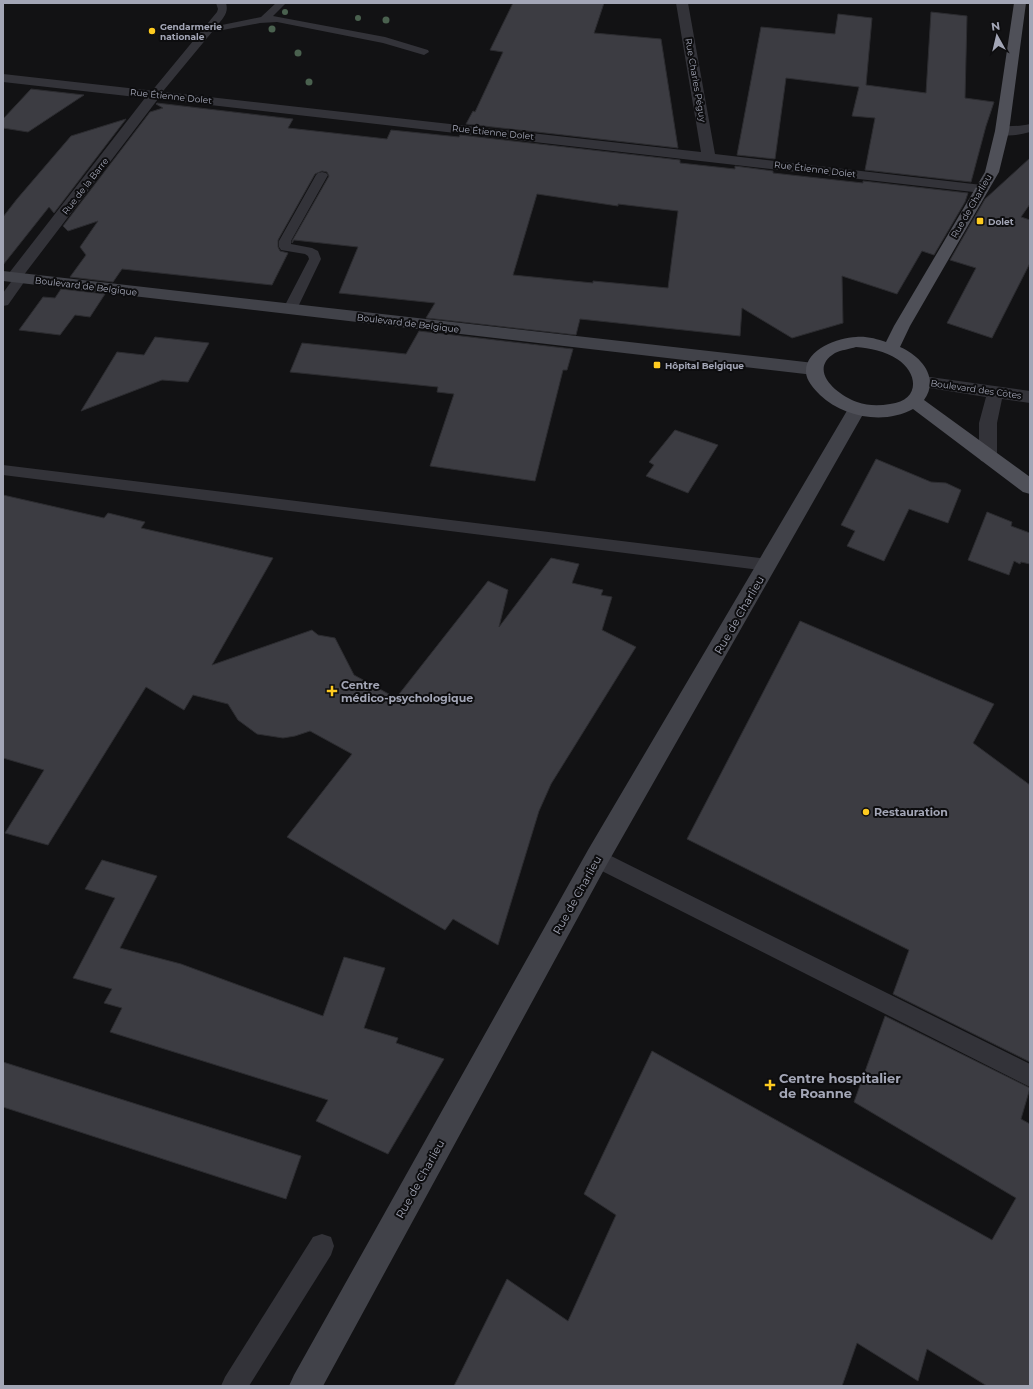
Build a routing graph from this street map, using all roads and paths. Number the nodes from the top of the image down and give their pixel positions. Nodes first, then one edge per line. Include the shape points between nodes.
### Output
1 (221, 3) edge
2 (281, 3) edge
3 (682, 3) edge
4 (1020, 3) edge
5 (265, 19) junction
6 (210, 29) junction
7 (424, 52) dead end
8 (3, 78) edge
9 (156, 94) junction
10 (1030, 128) edge
11 (1002, 131) junction
12 (709, 157) junction
13 (322, 175) dead end
14 (982, 189) junction
15 (13, 277) edge
16 (3, 302) edge
17 (290, 309) junction
18 (892, 349) junction
19 (814, 369) junction
20 (923, 382) junction
21 (996, 392) junction
22 (1030, 397) edge
23 (914, 401) junction
24 (857, 409) junction
25 (988, 456) junction
26 (3, 470) edge
27 (1030, 487) edge
28 (768, 565) junction
29 (597, 858) junction
30 (1030, 1076) edge
31 (322, 1246) dead end
32 (234, 1386) edge
33 (305, 1386) edge

1 - 6 lane via 222,13
2 - 5 lane
3 - 12 street, Rue Charles Péguy
4 - 11 main road, Rue de Charlieu
5 - 6 lane
5 - 7 lane via 366,36
6 - 9 lane
8 - 9 street, Rue Étienne Dolet
9 - 12 street, Rue Étienne Dolet
9 - 15 street, Rue de la Barre
10 - 11 street
11 - 14 main road, Rue de Charlieu via 992,172
12 - 14 street, Rue Étienne Dolet
13 - 17 lane via 285,242 285,246 314,254 315,259
14 - 18 main road, Rue de Charlieu via 902,326
15 - 16 lane
15 - 17 street, Boulevard de Belgique
17 - 19 street, Boulevard de Belgique
18 - 19 main road via 874,343 840,344 826,350 817,358
18 - 20 main road via 913,363 920,372
19 - 24 main road via 821,388 830,397
20 - 21 street, Boulevard des Côtes
20 - 23 main road via 921,392
21 - 22 street, Boulevard des Côtes
21 - 25 street via 987,425
23 - 24 main road via 903,408 889,411
23 - 25 main road
24 - 28 street, Rue de Charlieu
25 - 27 main road
26 - 28 lane
28 - 29 street, Rue de Charlieu
29 - 30 lane
29 - 33 street, Rue de Charlieu
31 - 32 lane

